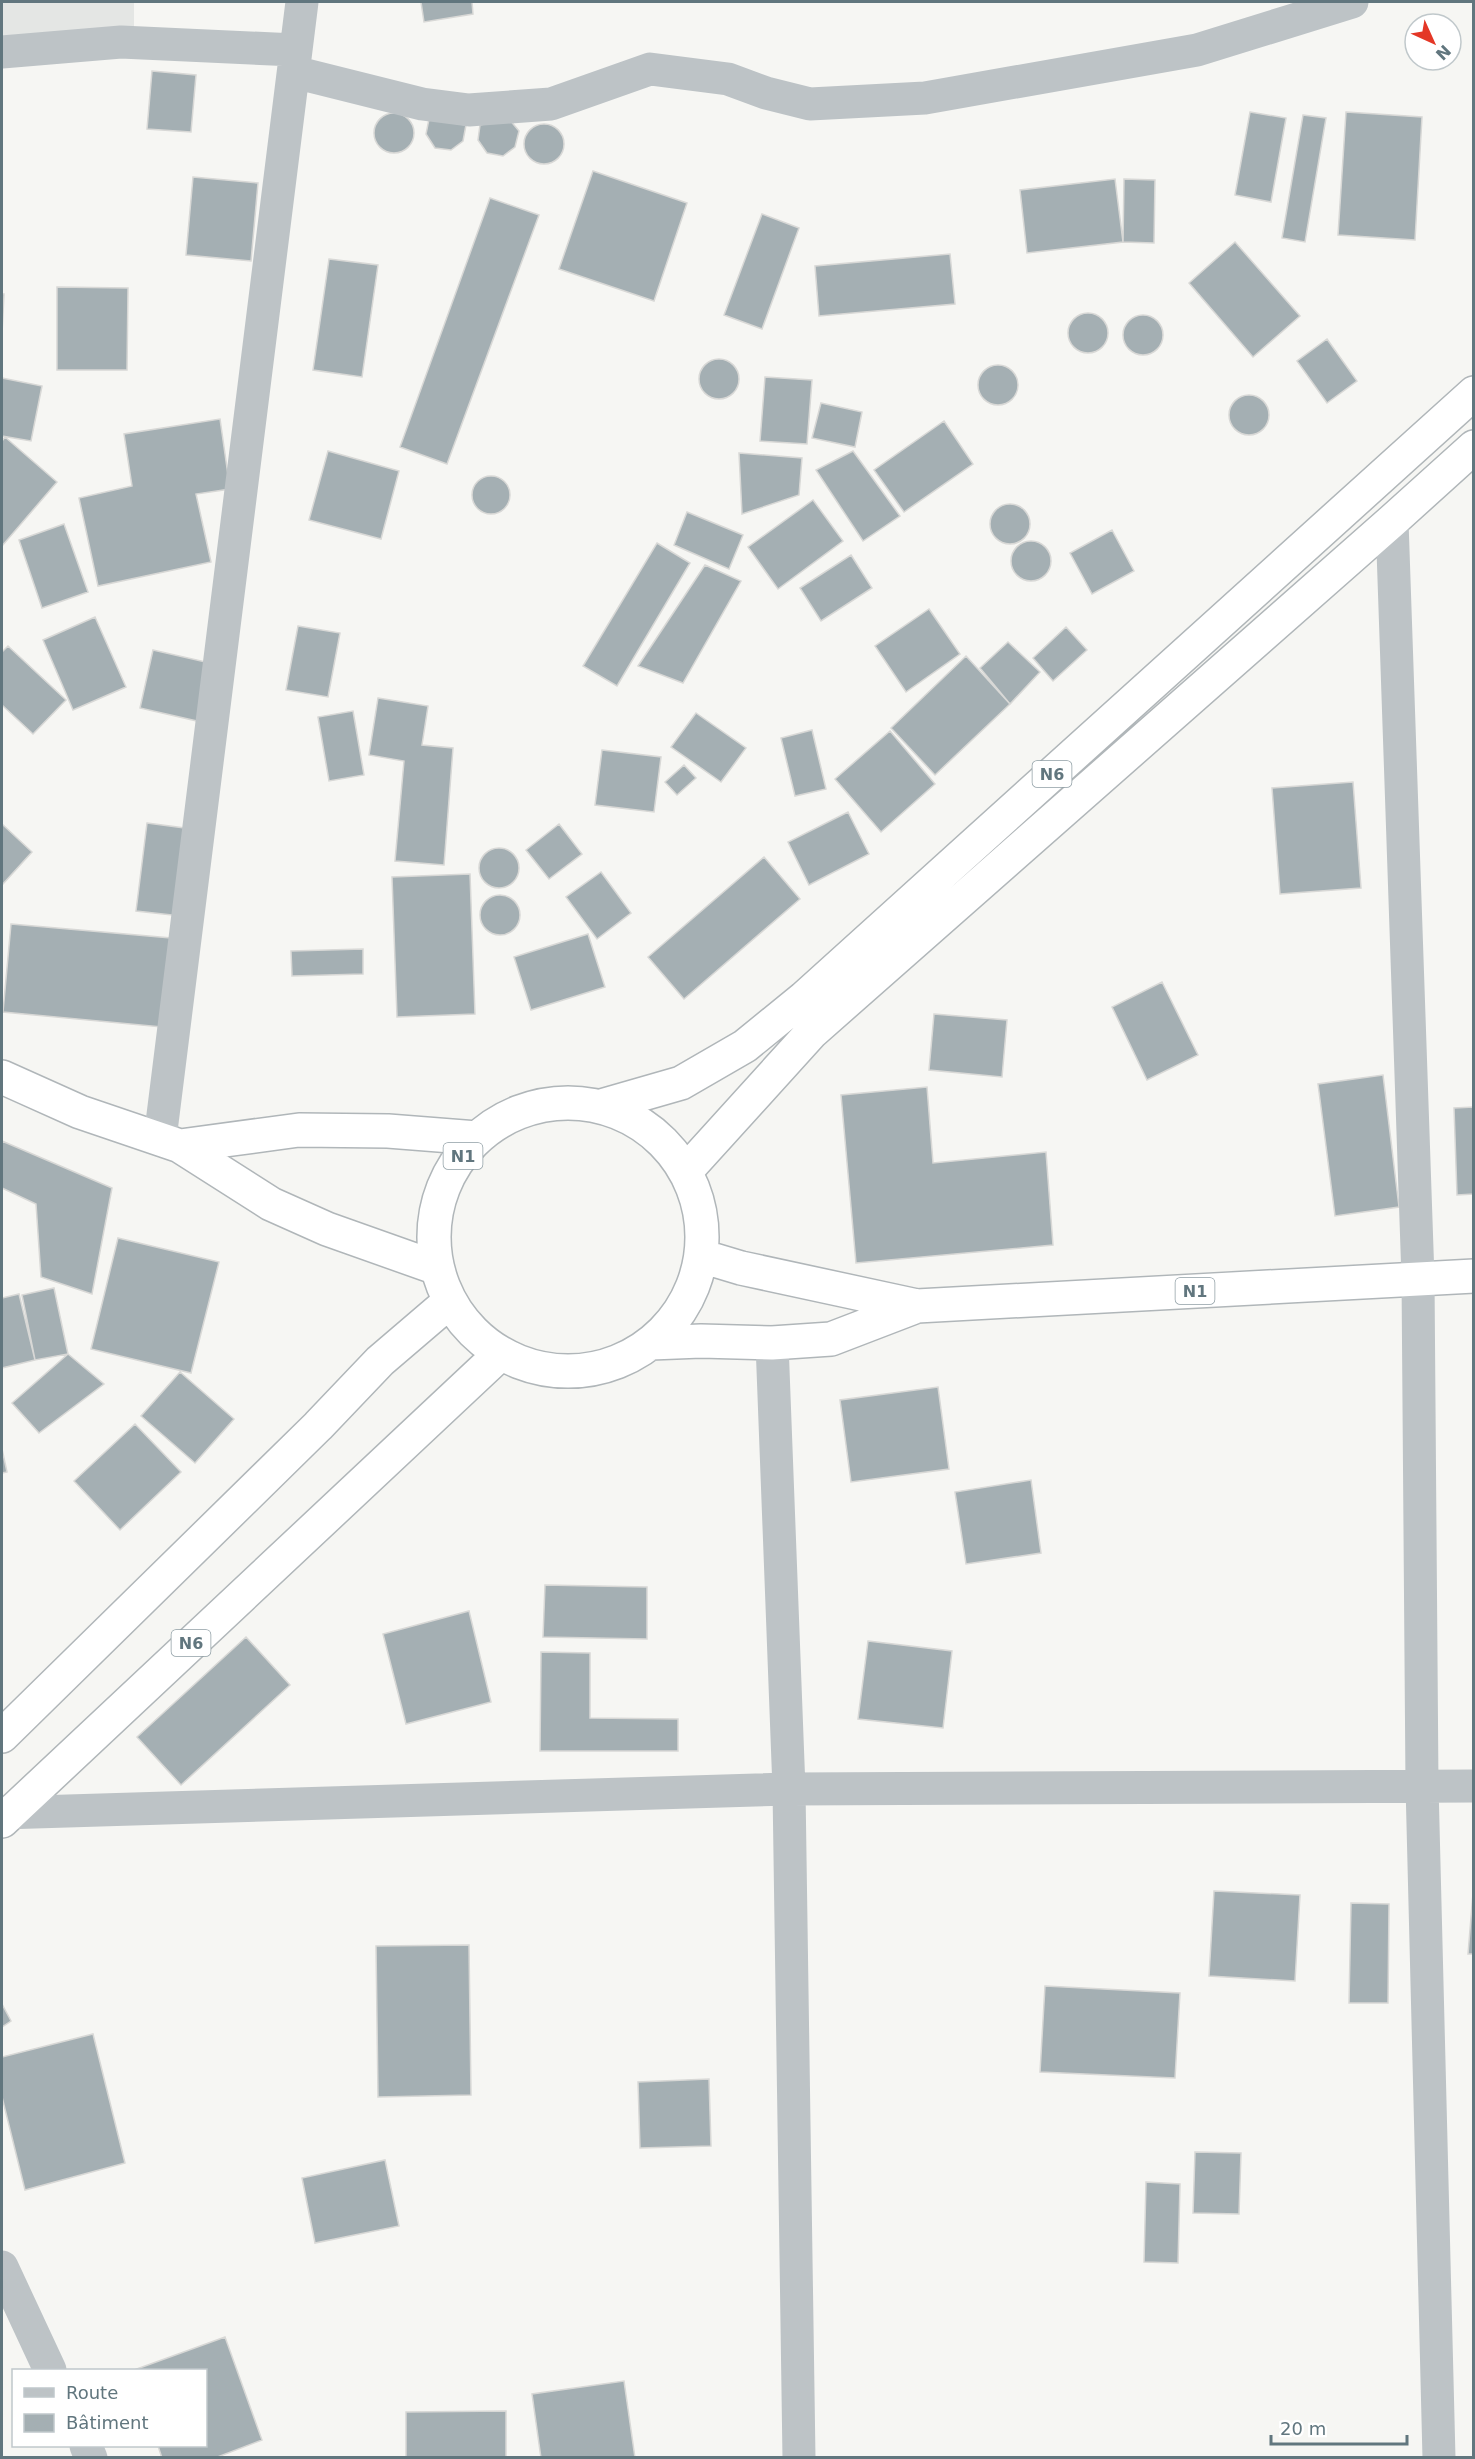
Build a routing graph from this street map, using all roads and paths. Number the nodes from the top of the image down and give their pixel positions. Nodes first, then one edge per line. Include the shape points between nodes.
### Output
1 (302, 2) edge
2 (1352, 2) edge
3 (2, 52) edge
4 (295, 61) junction
5 (1473, 393) edge
6 (1473, 447) edge
7 (1392, 521) junction
8 (2, 1077) edge
9 (601, 1106) junction
10 (477, 1138) junction
11 (170, 1142) junction
12 (686, 1171) junction
13 (701, 1256) junction
14 (437, 1268) junction
15 (1473, 1276) edge
16 (1418, 1278) junction
17 (449, 1302) junction
18 (917, 1306) junction
19 (651, 1343) junction
20 (772, 1344) junction
21 (500, 1354) junction
22 (2, 1736) edge
23 (1422, 1785) junction
24 (1473, 1786) edge
25 (789, 1789) junction
26 (4, 1816) edge
27 (2, 2267) edge
28 (50, 2369) edge
29 (799, 2457) edge
30 (1439, 2457) edge

1 - 4 street
2 - 4 street via 1197,50 926,98 810,104 728,79 650,69 551,104 469,110 422,104
3 - 4 street via 121,42
4 - 11 street
5 - 9 highway, N6 via 787,1012 745,1046 681,1083
6 - 7 highway, N6
7 - 12 highway, N6 via 812,1032
7 - 16 street
8 - 11 highway, N1 via 80,1112
9 - 10 highway, N1 via 556,1103 514,1114
9 - 12 highway, N1 via 635,1120 664,1142
10 - 11 highway, N1 via 299,1130
10 - 14 highway, N1 via 450,1173 438,1202 434,1232
11 - 14 highway, N1 via 271,1204 327,1229
12 - 13 highway, N1 via 700,1212
13 - 18 highway, N1
13 - 19 highway, N1 via 692,1289 674,1318
14 - 17 highway, N1
15 - 16 highway, N1
16 - 18 highway, N1
16 - 23 street
17 - 21 highway, N1 via 480,1340
17 - 22 highway via 380,1361
18 - 20 highway, N1 via 831,1339
19 - 20 highway, N1
19 - 21 highway, N1 via 603,1367 550,1371
20 - 25 street
21 - 26 highway, N6
23 - 24 street
23 - 25 street
23 - 30 street
25 - 26 street
25 - 29 street
27 - 28 street

